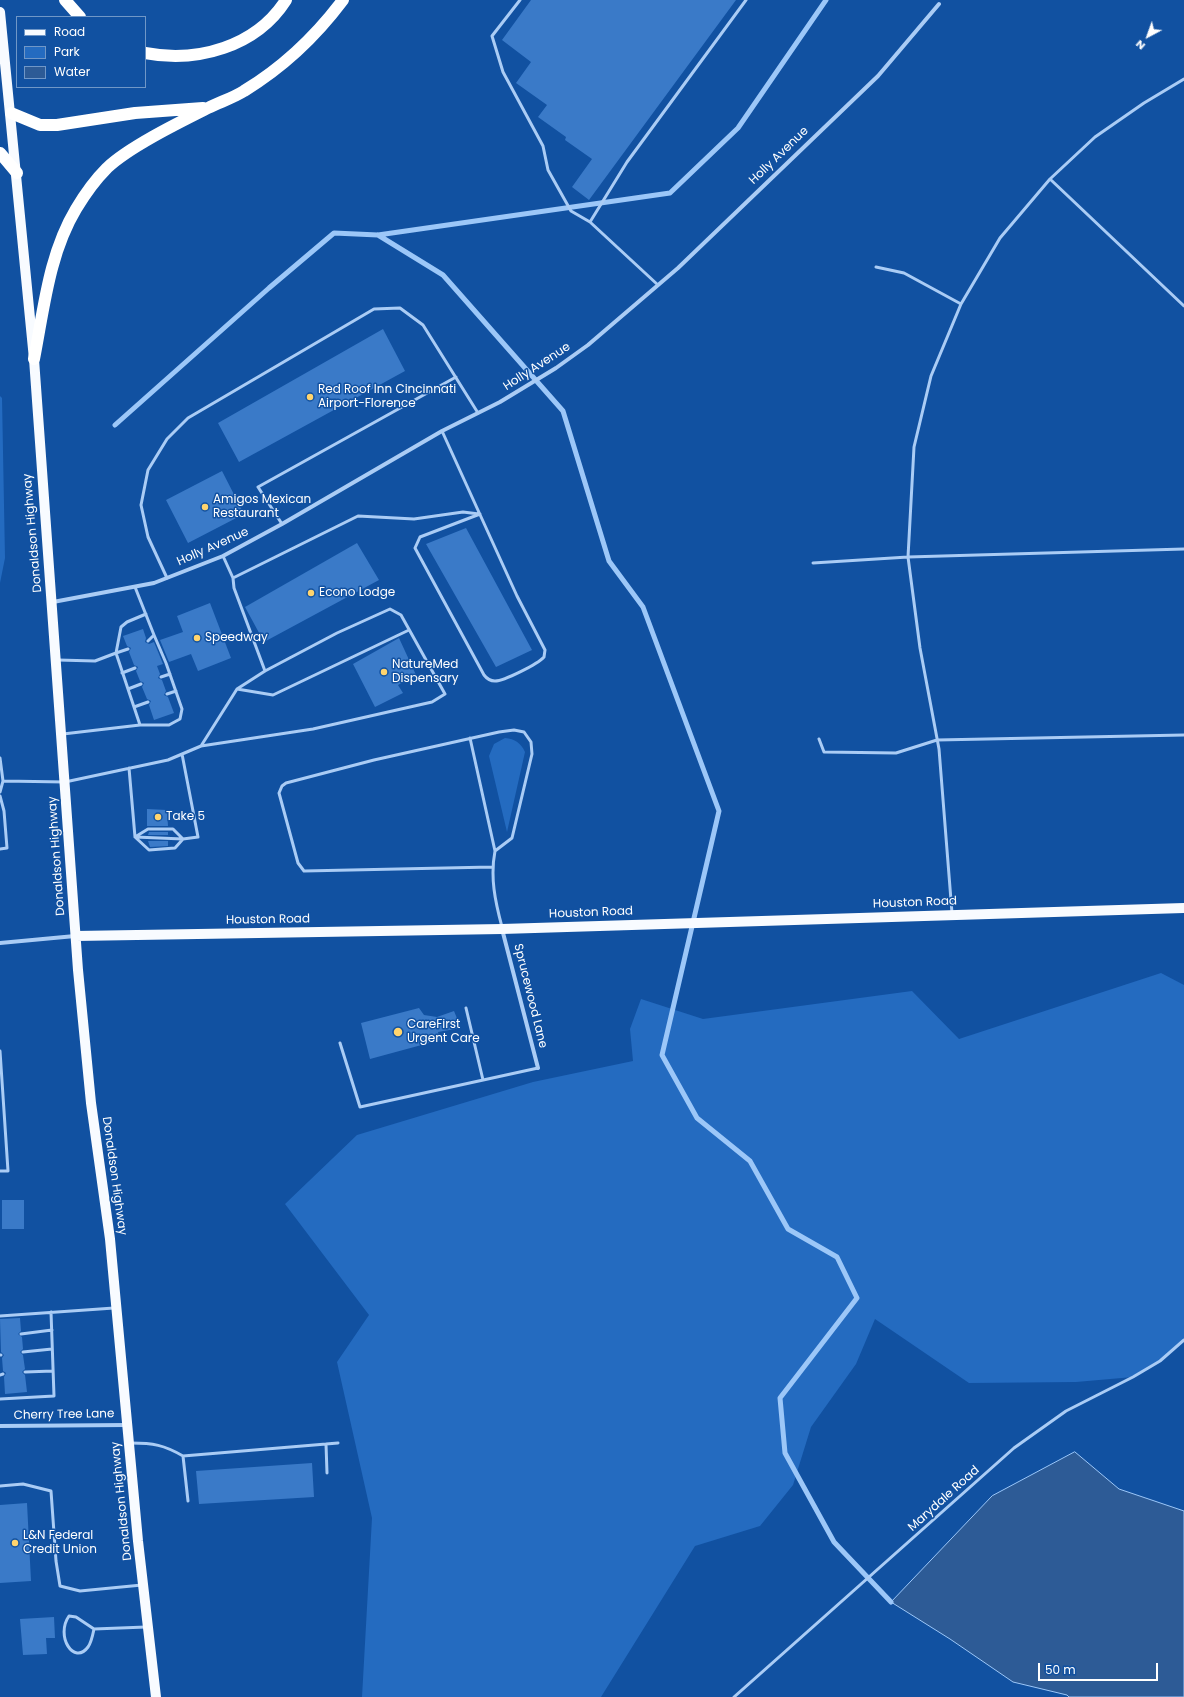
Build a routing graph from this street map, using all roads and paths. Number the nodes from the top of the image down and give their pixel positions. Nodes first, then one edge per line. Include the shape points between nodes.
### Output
1 (65, 0) edge
2 (286, 0) edge
3 (343, 0) edge
4 (520, 0) edge
5 (746, 0) edge
6 (938, 2) edge
7 (0, 12) edge
8 (79, 16) edge
9 (146, 53) edge
10 (1184, 80) edge
11 (208, 108) junction
12 (11, 113) junction
13 (0, 153) edge
14 (17, 173) junction
15 (1050, 179) junction
16 (590, 222) junction
17 (876, 267) dead end
18 (658, 285) junction
19 (961, 304) junction
20 (1184, 306) edge
21 (34, 359) junction
22 (456, 377) junction
23 (478, 413) junction
24 (442, 432) junction
25 (480, 514) junction
26 (282, 524) junction
27 (1184, 549) edge
28 (223, 556) junction
29 (908, 557) junction
30 (813, 563) dead end
31 (167, 578) junction
32 (233, 578) junction
33 (135, 587) junction
34 (52, 602) junction
35 (146, 614) junction
36 (409, 630) junction
37 (154, 635) junction
38 (148, 642) dead end
39 (128, 649) dead end
40 (116, 653) junction
41 (56, 660) junction
42 (135, 668) dead end
43 (264, 671) junction
44 (122, 673) junction
45 (170, 674) junction
46 (161, 677) dead end
47 (141, 684) dead end
48 (128, 689) junction
49 (237, 689) junction
50 (176, 691) junction
51 (167, 694) dead end
52 (148, 702) dead end
53 (134, 707) junction
54 (140, 726) junction
55 (61, 734) junction
56 (1184, 735) edge
57 (470, 738) junction
58 (819, 739) dead end
59 (937, 740) junction
60 (201, 746) junction
61 (182, 754) junction
62 (0, 758) edge
63 (129, 768) junction
64 (3, 782) junction
65 (65, 782) junction
66 (0, 792) edge
67 (0, 796) edge
68 (135, 837) junction
69 (184, 839) junction
70 (0, 849) edge
71 (495, 851) junction
72 (492, 867) junction
73 (1184, 908) edge
74 (952, 915) junction
75 (502, 929) junction
76 (76, 936) junction
77 (0, 943) edge
78 (466, 1008) dead end
79 (340, 1043) dead end
80 (0, 1051) edge
81 (538, 1068) joint
82 (482, 1080) junction
83 (0, 1171) edge
84 (117, 1307) junction
85 (51, 1312) junction
86 (0, 1316) edge
87 (52, 1330) junction
88 (21, 1334) dead end
89 (1184, 1340) edge
90 (52, 1349) junction
91 (23, 1352) dead end
92 (53, 1371) junction
93 (25, 1372) dead end
94 (0, 1399) edge
95 (127, 1425) junction
96 (0, 1426) edge
97 (129, 1443) junction
98 (338, 1443) dead end
99 (326, 1444) junction
100 (183, 1456) junction
101 (327, 1473) dead end
102 (0, 1486) edge
103 (188, 1501) dead end
104 (143, 1585) junction
105 (148, 1627) junction
106 (94, 1629) junction
107 (156, 1697) edge
108 (734, 1697) edge

1 - 8 highway
2 - 9 highway via 257,31 235,44 189,56
3 - 11 highway via 314,34 284,63 243,92
4 - 16 lane via 492,36 496,51 503,72 543,146 548,170 571,211
5 - 16 lane via 628,162
6 - 18 street, Holly Avenue via 878,76
7 - 12 main road, Donaldson Highway
10 - 15 lane via 1144,103 1095,137
11 - 12 highway via 135,113 40,126
11 - 21 highway via 127,153 108,167 76,208 55,253
12 - 14 main road, Donaldson Highway
13 - 14 highway
14 - 21 main road, Donaldson Highway
15 - 19 lane via 1000,238
15 - 20 lane
16 - 18 lane
17 - 19 lane via 904,273
18 - 23 street, Holly Avenue via 588,345 556,368
19 - 29 lane via 931,376 914,447
21 - 34 main road, Donaldson Highway
22 - 23 lane
22 - 26 lane via 258,487
22 - 31 lane via 423,325 400,308 374,309 188,418 167,439 148,470 141,505 148,537
23 - 24 street, Holly Avenue
24 - 25 lane
24 - 26 street, Holly Avenue
25 - 25 lane via 545,650 544,658 538,663 497,681 487,679 484,675 415,548 420,537
25 - 32 lane via 463,512 414,518 358,516
26 - 28 street, Holly Avenue
27 - 29 lane
28 - 31 street, Holly Avenue
28 - 32 lane
29 - 30 lane
29 - 59 lane via 920,648
31 - 33 street, Holly Avenue
32 - 43 lane via 234,588
33 - 34 street, Holly Avenue
33 - 35 lane
34 - 41 main road, Donaldson Highway
35 - 37 lane
35 - 40 lane via 121,627
36 - 43 lane via 401,615 390,609
36 - 49 lane via 273,695
36 - 60 lane via 445,694 432,702 313,729
37 - 38 lane
37 - 45 lane
39 - 40 lane
40 - 41 lane via 95,661
40 - 44 lane
41 - 55 main road, Donaldson Highway
42 - 44 lane
43 - 49 lane
44 - 48 lane
45 - 46 lane
45 - 50 lane
47 - 48 lane
48 - 53 lane
49 - 60 lane
50 - 51 lane
50 - 54 lane via 182,709 180,719 169,725
52 - 53 lane
53 - 54 lane
54 - 55 lane
55 - 65 main road, Donaldson Highway
56 - 59 lane
57 - 71 lane
57 - 71 lane via 514,730 524,732 531,742 532,754 512,838
57 - 72 lane via 286,783 279,793 300,866 308,872
58 - 59 lane via 824,752 896,753
59 - 74 lane
60 - 61 lane
61 - 63 lane via 168,760
61 - 69 lane via 198,837
62 - 64 lane
63 - 65 lane
63 - 68 lane
64 - 65 lane
64 - 66 lane
65 - 76 main road, Donaldson Highway
67 - 70 lane via 7,848
68 - 69 lane
68 - 69 lane via 148,829 173,829
68 - 69 lane via 148,850 175,848
71 - 72 lane
72 - 75 lane via 494,898
73 - 74 main road, Houston Road
74 - 75 main road, Houston Road
75 - 76 main road, Houston Road
75 - 81 street, Sprucewood Lane
76 - 77 street, Houston Road
76 - 84 main road, Donaldson Highway via 91,1103
78 - 82 lane
79 - 82 lane via 360,1107
80 - 83 lane via 8,1171
81 - 82 lane
84 - 85 lane
84 - 95 main road, Donaldson Highway
85 - 86 lane
85 - 87 lane
87 - 88 lane
87 - 90 lane
89 - 108 lane, Marydale Road via 1160,1361 1066,1411 1014,1448
90 - 91 lane
90 - 92 lane
92 - 93 lane
92 - 94 lane via 54,1396
95 - 96 street, Cherry Tree Lane
95 - 97 main road, Donaldson Highway
97 - 100 lane via 166,1446
97 - 104 main road, Donaldson Highway
98 - 99 lane
99 - 100 lane
99 - 101 lane
100 - 103 lane
102 - 104 lane via 24,1484 51,1491 60,1586 80,1591
104 - 105 main road, Donaldson Highway
105 - 106 lane
105 - 107 main road, Donaldson Highway
106 - 106 lane via 76,1617 69,1616 65,1622 65,1644 68,1649 82,1652 88,1647

